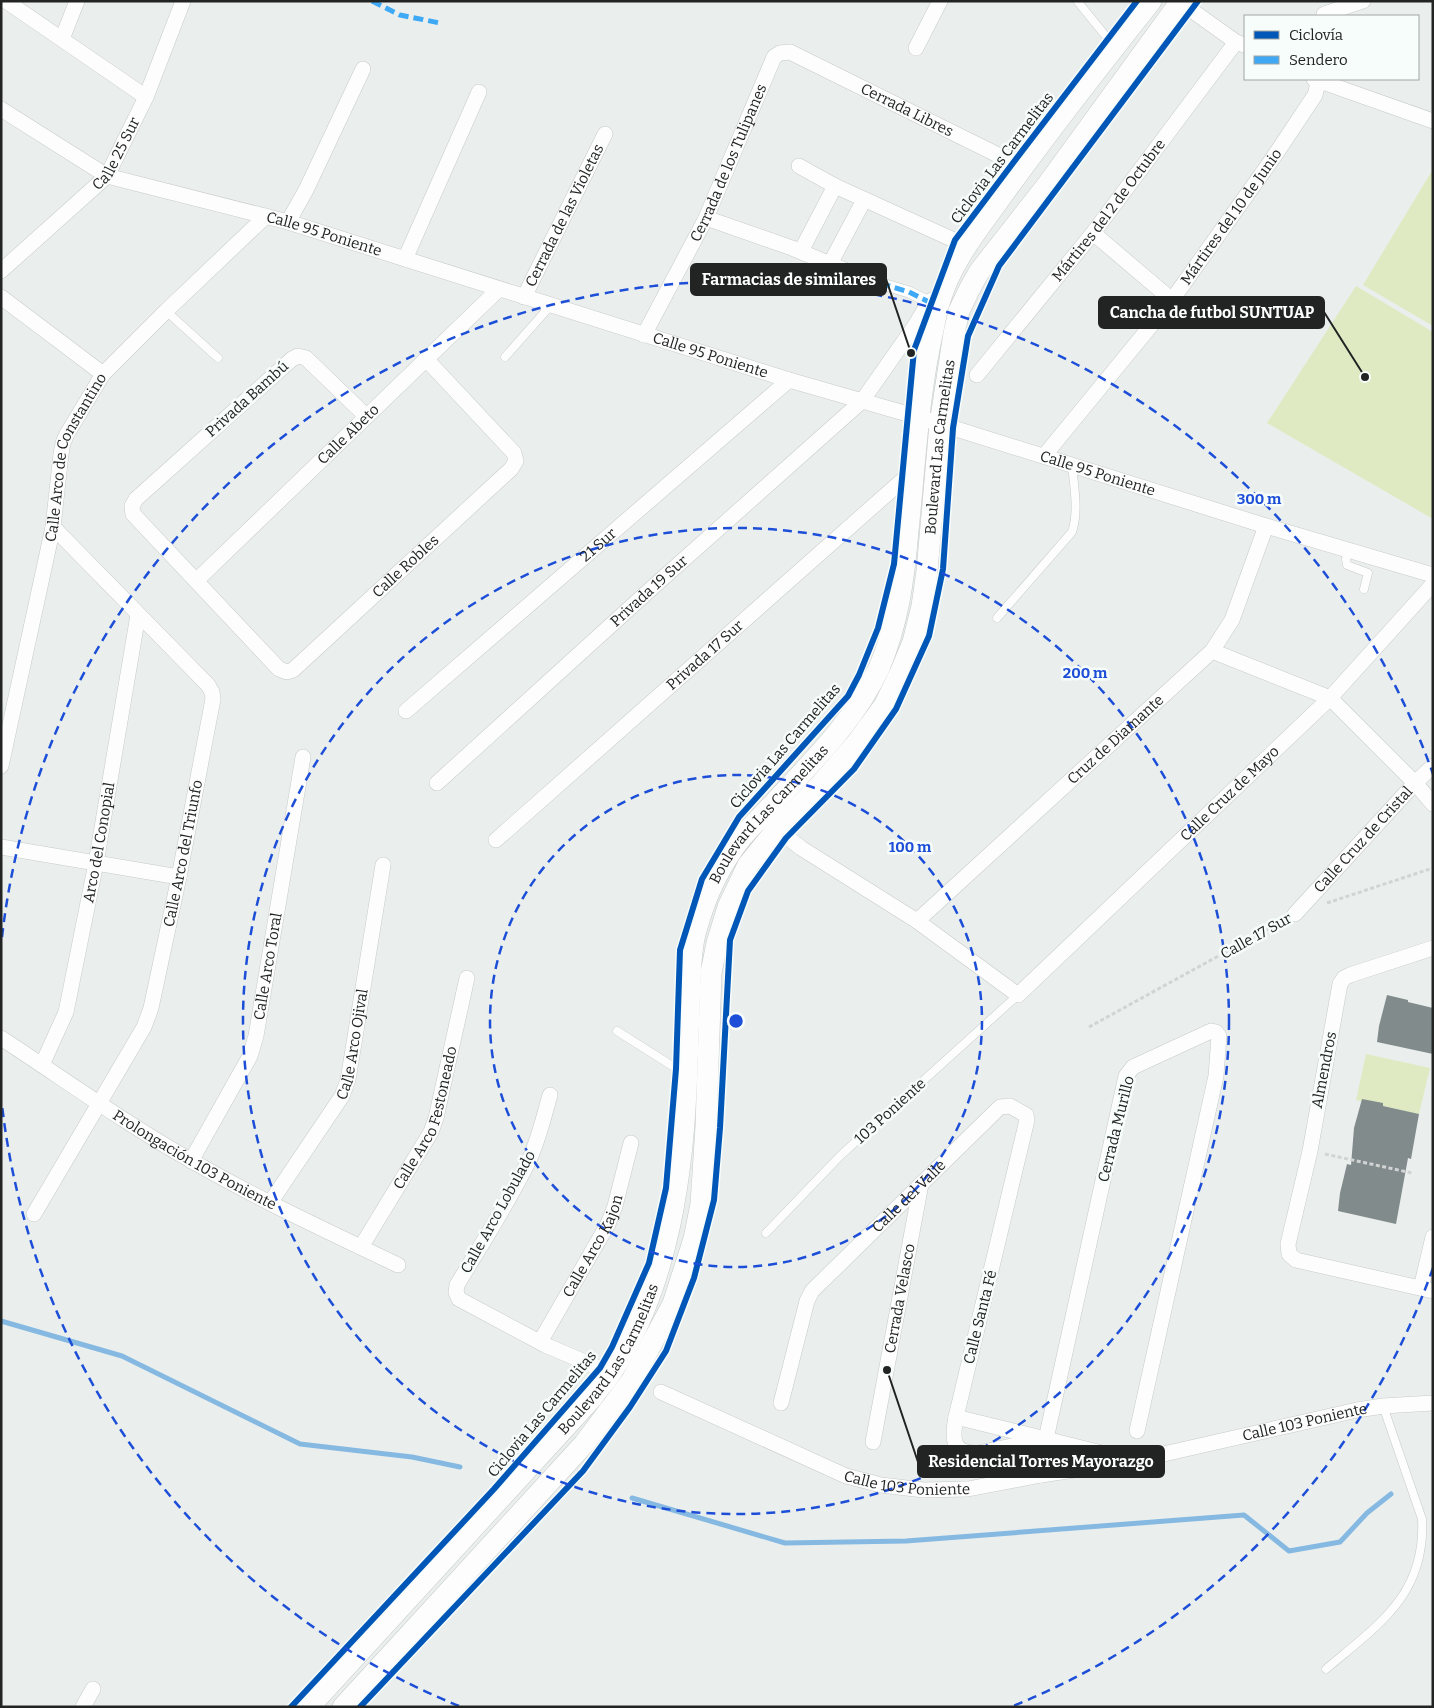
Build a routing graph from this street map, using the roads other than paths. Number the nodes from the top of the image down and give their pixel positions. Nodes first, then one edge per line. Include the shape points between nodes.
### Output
1 (6, 1) edge
2 (77, 1) edge
3 (183, 1) edge
4 (940, 1) edge
5 (1151, 1) edge
6 (1363, 1) edge
7 (1078, 2) edge
8 (1180, 2) edge
9 (1323, 11) edge
10 (62, 39) junction
11 (1241, 44) edge
12 (1114, 47) junction
13 (916, 48) dead end
14 (790, 52) joint
15 (363, 69) dead end
16 (1317, 80) edge
17 (1320, 80) edge
18 (479, 92) dead end
19 (146, 97) junction
20 (1, 108) edge
21 (1433, 121) edge
22 (605, 134) dead end
23 (1040, 145) junction
24 (1064, 162) junction
25 (1026, 163) junction
26 (799, 166) dead end
27 (107, 176) junction
28 (835, 186) junction
29 (864, 200) junction
30 (266, 216) junction
31 (706, 218) junction
32 (288, 222) junction
33 (1093, 233) junction
34 (967, 246) junction
35 (801, 251) junction
36 (405, 259) junction
37 (830, 264) junction
38 (1, 271) edge
39 (866, 279) joint
40 (499, 289) junction
41 (1, 297) edge
42 (524, 297) junction
43 (1172, 300) junction
44 (935, 301) junction
45 (551, 305) junction
46 (166, 311) junction
47 (644, 335) junction
48 (505, 357) dead end
49 (218, 358) dead end
50 (426, 359) junction
51 (103, 374) junction
52 (977, 375) dead end
53 (789, 380) junction
54 (862, 401) junction
55 (366, 416) junction
56 (918, 417) junction
57 (940, 424) junction
58 (1044, 456) junction
59 (1072, 465) junction
60 (914, 470) junction
61 (1266, 526) junction
62 (53, 527) junction
63 (1348, 550) junction
64 (1433, 574) edge
65 (197, 580) junction
66 (1433, 584) edge
67 (1364, 589) dead end
68 (138, 615) junction
69 (997, 618) dead end
70 (1212, 651) junction
71 (1330, 698) junction
72 (406, 711) dead end
73 (303, 757) dead end
74 (1, 766) edge
75 (1433, 766) edge
76 (437, 783) dead end
77 (1415, 783) junction
78 (1433, 804) edge
79 (777, 829) junction
80 (496, 840) dead end
81 (1, 847) edge
82 (738, 861) junction
83 (96, 863) junction
84 (383, 865) dead end
85 (179, 877) junction
86 (1295, 914) road end
87 (917, 921) junction
88 (1433, 948) edge
89 (467, 978) dead end
90 (1018, 994) junction
91 (617, 1031) dead end
92 (1, 1038) edge
93 (42, 1065) junction
94 (687, 1076) junction
95 (550, 1096) dead end
96 (98, 1102) junction
97 (1010, 1106) joint
98 (631, 1143) dead end
99 (191, 1161) junction
100 (921, 1184) junction
101 (270, 1203) junction
102 (34, 1214) dead end
103 (766, 1233) dead end
104 (1433, 1237) edge
105 (361, 1247) junction
106 (398, 1265) dead end
107 (1427, 1289) edge
108 (540, 1342) junction
109 (611, 1372) junction
110 (661, 1392) dead end
111 (780, 1403) dead end
112 (1433, 1403) edge
113 (1383, 1406) junction
114 (956, 1417) junction
115 (1137, 1431) dead end
116 (1046, 1439) junction
117 (874, 1442) dead end
118 (1133, 1461) junction
119 (1041, 1475) junction
120 (1326, 1669) dead end
121 (93, 1689) dead end
122 (83, 1707) edge
123 (310, 1707) edge
124 (343, 1707) edge

1 - 10 street
2 - 10 street
3 - 19 street, Calle 25 Sur
4 - 13 street
5 - 12 main road, Boulevard Las Carmelitas
6 - 9 street
7 - 12 lane
8 - 11 street
8 - 24 main road, Boulevard Las Carmelitas
10 - 19 street
11 - 33 street, Mártires del 2 de Octubre
12 - 23 main road, Boulevard Las Carmelitas
14 - 25 street, Cerrada Libres via 1000,156
14 - 31 street, Cerrada de los Tulipanes via 774,57
15 - 32 street
16 - 43 street, Mártires del 10 de Junio via 1315,95
17 - 21 street
18 - 36 street
19 - 27 street, Calle 25 Sur
20 - 27 street, Calle 95 Poniente
22 - 42 street, Cerrada de las Violetas
23 - 24 main road
23 - 25 main road, Boulevard Las Carmelitas
24 - 57 main road, Boulevard Las Carmelitas via 979,272 959,311
25 - 34 main road, Boulevard Las Carmelitas
26 - 28 street
27 - 30 street, Calle 95 Poniente
27 - 38 street, Calle 25 Sur
28 - 29 street
28 - 35 street
29 - 34 street
29 - 37 street
30 - 32 street, Calle 95 Poniente
30 - 46 street, Calle Arco de Constantino
31 - 35 street
31 - 47 street, Cerrada de los Tulipanes
32 - 36 street, Calle 95 Poniente
33 - 43 street
33 - 52 street, Mártires del 2 de Octubre
34 - 44 main road, Boulevard Las Carmelitas
35 - 37 street
36 - 40 street, Calle 95 Poniente
37 - 39 street
39 - 44 street
40 - 42 street, Calle 95 Poniente
40 - 50 street, Calle Abeto
41 - 51 street
42 - 45 street, Calle 95 Poniente
43 - 58 street, Mártires del 10 de Junio
44 - 54 street, Privada 19 Sur
44 - 56 main road, Boulevard Las Carmelitas
45 - 47 street, Calle 95 Poniente
45 - 48 lane
46 - 49 lane
46 - 51 street, Calle Arco de Constantino
47 - 53 street, Calle 95 Poniente
50 - 55 street, Calle Abeto
50 - 65 street, Calle Robles via 514,453 516,461 511,469 288,672 279,669
51 - 62 street, Calle Arco de Constantino via 63,442
53 - 54 street, Calle 95 Poniente
53 - 72 street, 21 Sur
54 - 56 street, Calle 95 Poniente
54 - 76 street, Privada 19 Sur
55 - 65 street, Calle Abeto
55 - 65 street, Privada Bambú via 306,358 298,356 136,499 132,506 133,514
56 - 57 street, Calle 95 Poniente
56 - 60 main road, Boulevard Las Carmelitas
57 - 58 street, Calle 95 Poniente
57 - 79 main road, Boulevard Las Carmelitas via 927,571 913,642 884,706 856,744
58 - 59 street, Calle 95 Poniente
59 - 61 street, Calle 95 Poniente
59 - 69 lane via 1076,512 1072,532
60 - 80 street, Privada 17 Sur
60 - 82 main road, Boulevard Las Carmelitas via 901,592 893,629 879,667 860,702 830,742 743,836
61 - 63 street, Calle 95 Poniente
61 - 70 street, Cruz de Diamante via 1232,620
62 - 68 street, Calle Arco del Triunfo
62 - 74 street, Calle Arco de Constantino
63 - 64 street, Calle 95 Poniente
63 - 67 lane via 1346,564 1368,573
66 - 71 street, Calle Cruz de Mayo
68 - 83 street, Arco del Conopial
68 - 85 street, Calle Arco del Triunfo via 212,692
70 - 71 street
70 - 87 street, Cruz de Diamante
71 - 77 street
71 - 90 street, Calle Cruz de Mayo
73 - 99 street, Calle Arco Toral via 256,1036 250,1056
75 - 77 street, Calle Cruz de Cristal
77 - 78 street
77 - 86 street, Calle Cruz de Cristal
79 - 82 main road, Boulevard Las Carmelitas
79 - 87 street via 801,848
81 - 83 street
82 - 94 main road, Boulevard Las Carmelitas via 712,886 696,929 692,950
82 - 124 main road, Boulevard Las Carmelitas via 712,973 701,1204 694,1239 672,1304 632,1380 584,1444
83 - 85 street
83 - 93 street, Arco del Conopial via 66,1012
84 - 101 street, Calle Arco Ojival via 348,1080 342,1096
85 - 96 street, Calle Arco del Triunfo via 151,1008 144,1027
87 - 90 street
88 - 107 street, Almendros via 1350,975 1340,984 1310,1151 1288,1244 1289,1254 1296,1260
89 - 105 street, Calle Arco Festoneado via 431,1132
90 - 103 lane, 103 Poniente via 841,1155
91 - 94 lane
92 - 93 street, Prolongación 103 Poniente
93 - 96 street, Prolongación 103 Poniente
94 - 109 main road, Boulevard Las Carmelitas via 681,1163 671,1224 640,1318
95 - 108 street, Calle Arco Lobulado via 529,1158 456,1292 459,1299
96 - 99 street, Prolongación 103 Poniente
96 - 102 street, Calle Arco del Triunfo
97 - 100 street, Calle del Valle via 1000,1107
97 - 114 street, Calle Santa Fé via 1026,1115 1027,1120
98 - 108 street, Calle Arco Kajon via 608,1224
99 - 101 street, Prolongación 103 Poniente
100 - 111 street, Calle del Valle via 812,1291
100 - 117 street, Cerrada Velasco
101 - 105 street, Prolongación 103 Poniente
104 - 107 street
105 - 106 street, Prolongación 103 Poniente
108 - 109 street
109 - 123 main road, Boulevard Las Carmelitas via 592,1398
110 - 119 street, Calle 103 Poniente via 846,1476 881,1485 924,1490 968,1489
112 - 113 street, Calle 103 Poniente
113 - 118 street, Calle 103 Poniente
113 - 120 lane via 1422,1519 1423,1539 1418,1562 1399,1601 1384,1619
114 - 116 street
114 - 116 street, Calle Santa Fé via 954,1442 968,1454
115 - 116 street, Cerrada Murillo via 1216,1076 1218,1036 1211,1031 1133,1067 1126,1076
116 - 118 street
116 - 119 street, Cerrada Murillo
118 - 119 street, Calle 103 Poniente
121 - 122 street

